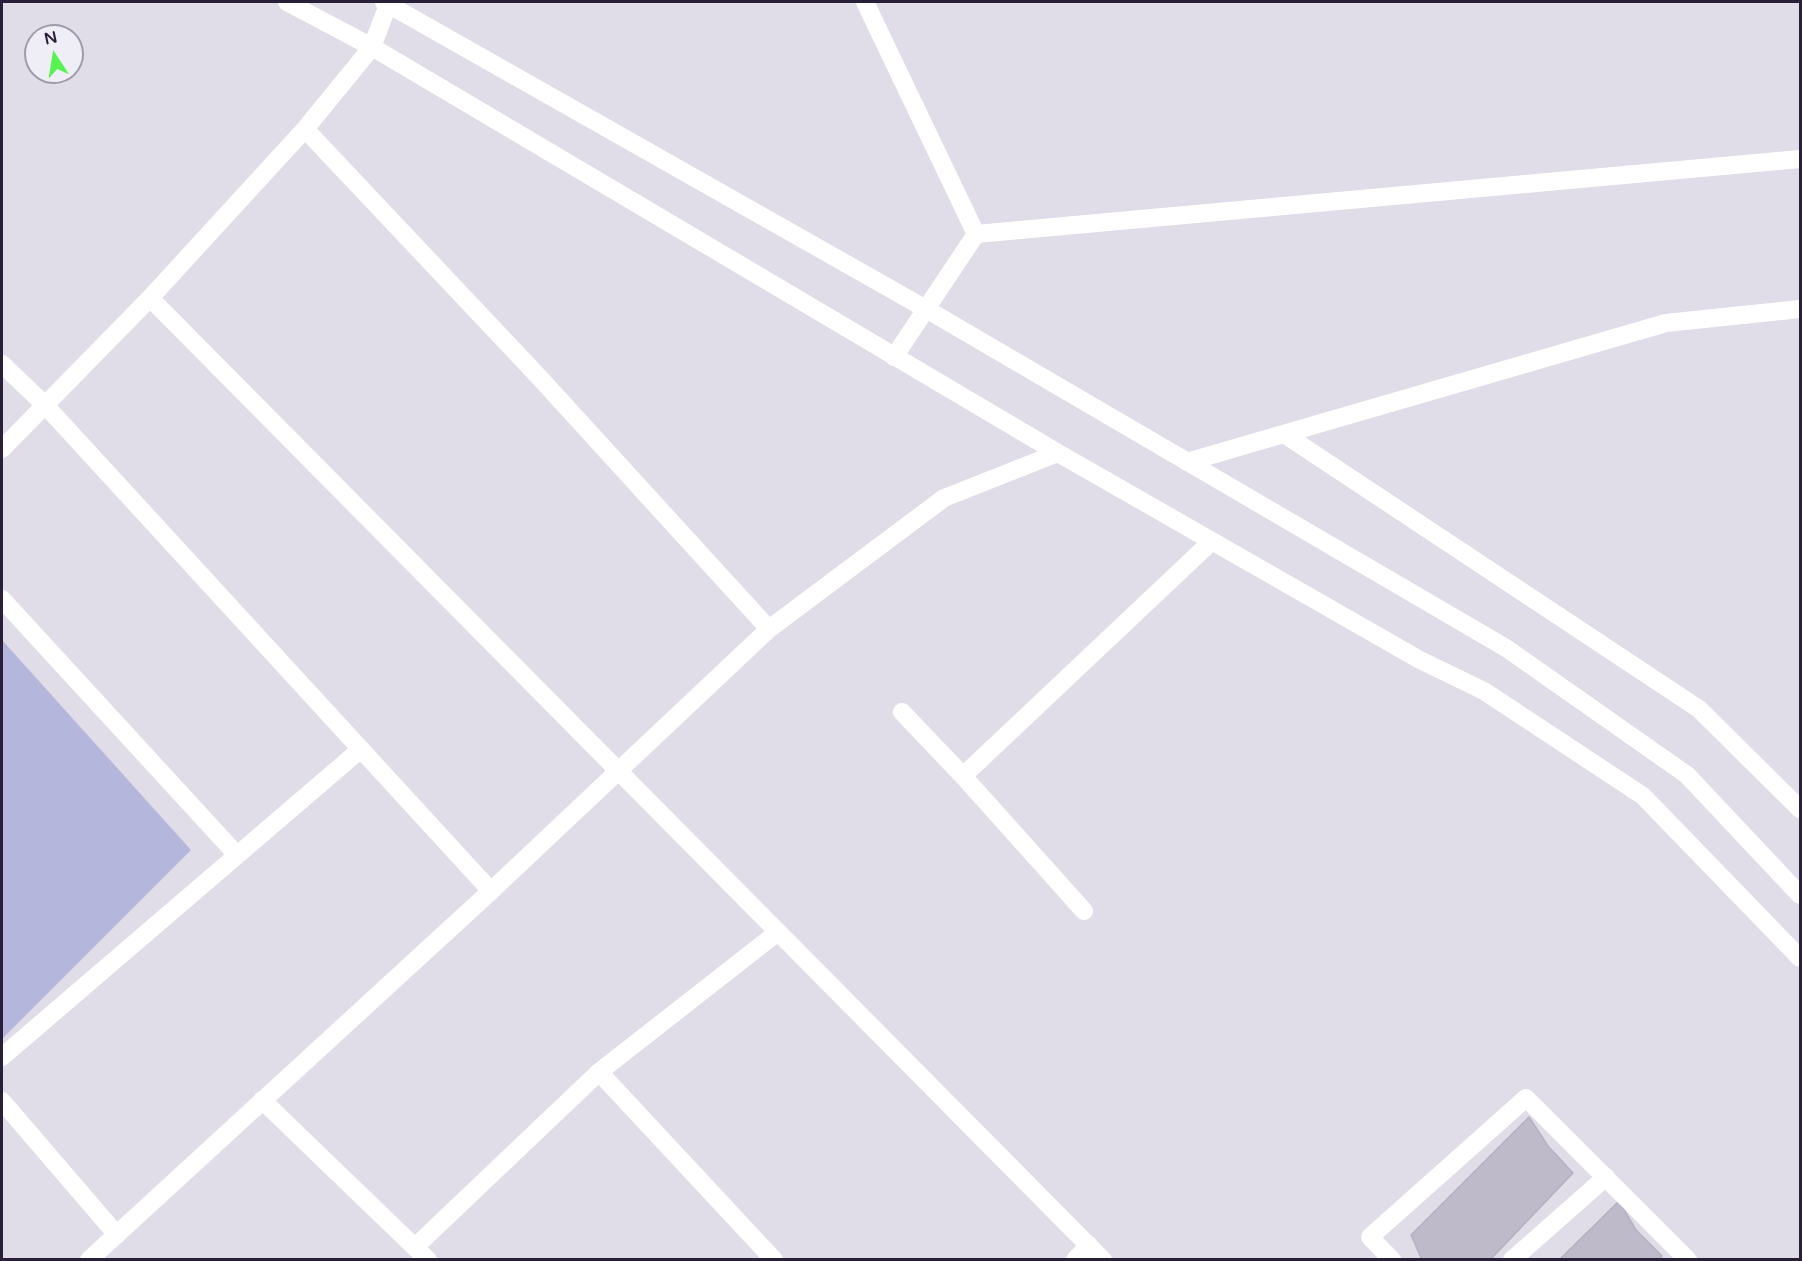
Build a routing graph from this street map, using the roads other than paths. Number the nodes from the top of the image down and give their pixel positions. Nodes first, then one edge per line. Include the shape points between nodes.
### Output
1 (287, 2) edge
2 (387, 2) edge
3 (865, 2) edge
4 (372, 47) junction
5 (305, 129) junction
6 (1800, 159) edge
7 (976, 234) junction
8 (150, 298) junction
9 (926, 309) junction
10 (1800, 309) edge
11 (894, 357) junction
12 (2, 364) edge
13 (45, 405) junction
14 (1284, 434) junction
15 (2, 449) edge
16 (1058, 453) junction
17 (1187, 462) junction
18 (1212, 541) junction
19 (2, 599) edge
20 (769, 629) junction
21 (902, 712) dead end
22 (361, 749) junction
23 (618, 770) junction
24 (963, 776) junction
25 (1800, 809) edge
26 (237, 855) junction
27 (491, 891) junction
28 (1800, 895) edge
29 (1084, 910) dead end
30 (778, 932) junction
31 (1800, 958) edge
32 (2, 1057) edge
33 (599, 1072) junction
34 (262, 1100) junction
35 (2, 1101) edge
36 (1605, 1177) junction
37 (117, 1235) junction
38 (1089, 1245) junction
39 (422, 1253) edge
40 (89, 1260) edge
41 (774, 1260) edge
42 (1075, 1260) edge
43 (1103, 1260) edge
44 (1392, 1260) edge
45 (1512, 1260) edge
46 (1688, 1260) edge

1 - 4 street
2 - 4 street
2 - 9 street
3 - 7 street
4 - 5 street
4 - 11 street
5 - 8 street
5 - 20 street via 539,376
6 - 7 street
7 - 9 street
8 - 13 street
8 - 23 street
9 - 11 street
9 - 17 street
10 - 14 street via 1666,323
11 - 16 street
12 - 13 street
13 - 15 street
13 - 22 street
14 - 17 street
14 - 25 street via 1699,709
16 - 18 street
16 - 20 street via 944,498
17 - 28 street via 1516,654 1687,776
18 - 24 street
18 - 31 street via 1420,660 1484,691 1643,796
19 - 26 street
20 - 23 street
21 - 24 street
22 - 26 street
22 - 27 street
23 - 27 street
23 - 30 street
24 - 29 street
26 - 32 street
27 - 34 street
30 - 33 street
30 - 38 street
33 - 39 street
33 - 41 street
34 - 37 street
34 - 39 street
35 - 37 street
36 - 44 street via 1526,1098 1370,1237
36 - 45 street
36 - 46 street
37 - 40 street
38 - 42 street
38 - 43 street

